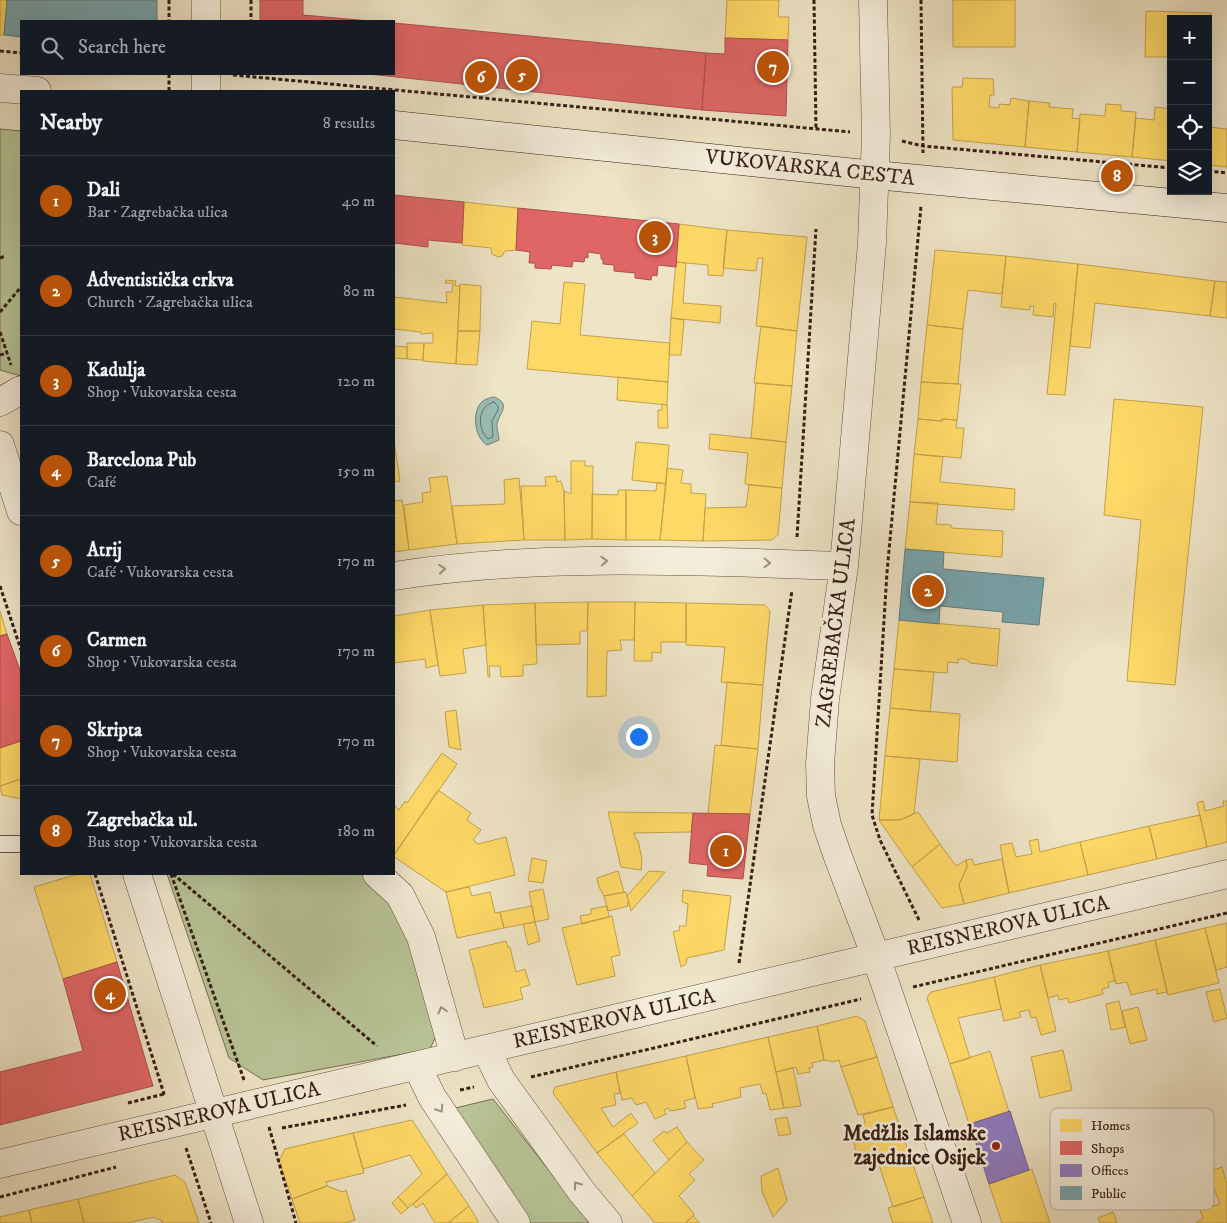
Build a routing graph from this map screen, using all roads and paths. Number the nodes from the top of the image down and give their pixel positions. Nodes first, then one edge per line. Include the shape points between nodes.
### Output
1 (169, 0) edge
2 (206, 0) edge
3 (251, 0) edge
4 (814, 0) edge
5 (873, 0) edge
6 (921, 0) edge
7 (169, 20) edge
8 (206, 20) edge
9 (252, 20) edge
10 (0, 51) edge
11 (20, 53) edge
12 (169, 75) edge
13 (218, 75) edge
14 (252, 75) edge
15 (0, 88) edge
16 (25, 90) edge
17 (169, 90) edge
18 (207, 90) edge
19 (395, 126) edge
20 (816, 129) junction
21 (876, 134) junction
22 (923, 146) junction
23 (1167, 168) edge
24 (1212, 171) edge
25 (1227, 173) edge
26 (875, 174) junction
27 (923, 179) junction
28 (1227, 208) edge
29 (816, 229) dead end
30 (5, 256) dead end
31 (0, 258) edge
32 (20, 288) edge
33 (0, 312) edge
34 (0, 332) edge
35 (7, 353) junction
36 (0, 356) edge
37 (20, 387) edge
38 (20, 391) edge
39 (0, 402) edge
40 (0, 445) edge
41 (20, 508) edge
42 (796, 564) junction
43 (844, 566) junction
44 (395, 576) edge
45 (0, 586) edge
46 (20, 647) edge
47 (0, 844) edge
48 (20, 844) edge
49 (1227, 874) edge
50 (95, 875) edge
51 (137, 875) edge
52 (172, 875) edge
53 (173, 875) edge
54 (379, 875) edge
55 (922, 925) dead end
56 (876, 957) junction
57 (738, 971) dead end
58 (378, 1047) dead end
59 (486, 1050) junction
60 (456, 1056) junction
61 (418, 1066) junction
62 (501, 1080) junction
63 (244, 1081) dead end
64 (432, 1097) junction
65 (261, 1103) junction
66 (214, 1114) junction
67 (179, 1122) junction
68 (270, 1130) junction
69 (222, 1141) junction
70 (187, 1149) junction
71 (177, 1151) dead end
72 (0, 1164) edge
73 (121, 1166) dead end
74 (0, 1197) edge
75 (211, 1223) edge
76 (249, 1223) edge
77 (296, 1223) edge
78 (516, 1223) edge
79 (608, 1223) edge
80 (967, 1223) edge

1 - 7 path
2 - 8 street
3 - 9 path
4 - 20 path
5 - 21 street, ZAGREBAČKA ULICA
6 - 22 path
10 - 11 path
12 - 17 path
13 - 18 street
14 - 20 path
15 - 16 street
19 - 26 street, VUKOVARSKA CESTA
20 - 21 path
21 - 22 path
21 - 26 street, ZAGREBAČKA ULICA
22 - 23 path
22 - 27 path
24 - 25 path
26 - 27 street, VUKOVARSKA CESTA
26 - 43 street, ZAGREBAČKA ULICA
27 - 28 street, VUKOVARSKA CESTA
27 - 55 path via 887,572 872,815 880,840
29 - 42 path
30 - 31 path
32 - 33 path
34 - 35 path
35 - 36 path
35 - 37 path
38 - 39 street
40 - 41 street
42 - 43 street
44 -> 42 street via 482,565 652,560
42 - 57 path
43 - 56 street, ZAGREBAČKA ULICA via 825,699 821,796 827,825
45 - 46 path
47 - 48 lane
49 - 56 street, REISNEROVA ULICA
50 - 67 path via 164,1094 171,1100
51 - 66 street
52 - 63 path
53 - 58 path
60 -> 54 street via 421,937 400,895
56 - 59 street, REISNEROVA ULICA
56 - 80 street, ZAGREBAČKA ULICA
59 - 60 street, REISNEROVA ULICA
59 - 62 street
60 - 61 street, REISNEROVA ULICA
61 - 64 street
61 - 65 street, REISNEROVA ULICA
62 - 64 path
79 -> 62 street
64 - 68 path via 412,1104
64 -> 78 street
65 - 66 street, REISNEROVA ULICA
65 - 68 path
66 - 67 street, REISNEROVA ULICA
66 - 69 street
67 - 70 path
67 - 72 street, REISNEROVA ULICA
68 - 77 path
69 - 70 path
69 - 76 street
70 - 71 path
70 - 75 path
73 - 74 path

